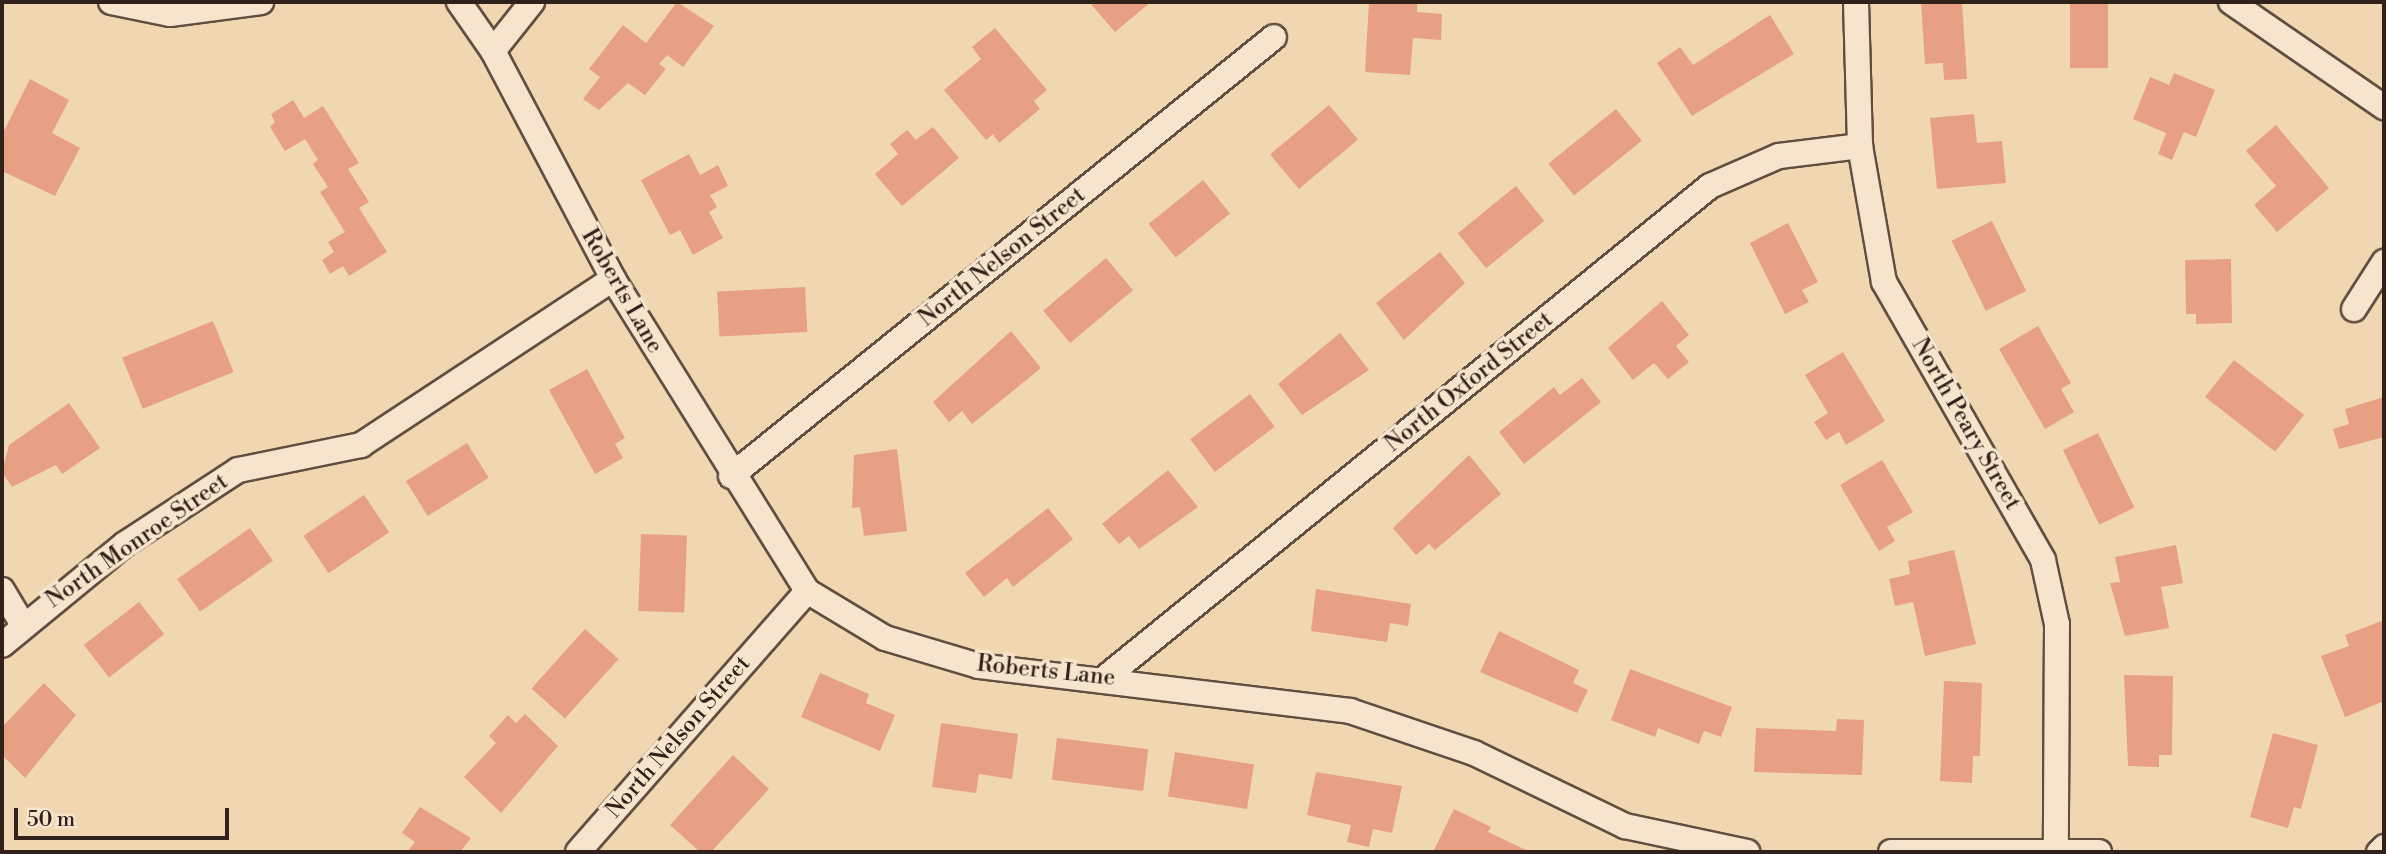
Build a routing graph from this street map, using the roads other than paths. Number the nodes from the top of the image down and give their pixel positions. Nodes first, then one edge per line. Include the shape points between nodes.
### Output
1 (111, 2) edge
2 (261, 2) edge
3 (459, 2) edge
4 (532, 2) edge
5 (1856, 2) edge
6 (2231, 2) edge
7 (1274, 37) dead end
8 (493, 51) junction
9 (2384, 107) edge
10 (1860, 146) junction
11 (2384, 262) edge
12 (613, 279) junction
13 (2354, 309) dead end
14 (731, 476) junction
15 (2, 590) edge
16 (807, 591) junction
17 (22, 623) junction
18 (2, 645) edge
19 (1106, 677) junction
20 (2384, 847) edge
21 (2056, 850) junction
22 (578, 852) edge
23 (1747, 852) edge
24 (1891, 852) edge
25 (2099, 852) edge
26 (2379, 852) edge

1 - 2 street via 170,14
3 - 8 street, Roberts Lane
4 - 8 street
5 - 10 street, North Peary Street
6 - 9 street
7 - 14 street, North Nelson Street
8 - 12 street, Roberts Lane
10 - 19 street, North Oxford Street via 1779,156 1710,187
10 - 21 street, North Peary Street via 1884,282 2043,560 2057,624
11 - 13 street
12 - 14 street, Roberts Lane
12 - 17 street, North Monroe Street via 432,404 360,445 237,470
14 - 16 street, Roberts Lane
15 - 17 street
16 - 19 street, Roberts Lane via 885,638 979,666
16 - 22 street, North Nelson Street
17 - 18 street, North Monroe Street
19 - 23 street, Roberts Lane via 1350,711 1474,752 1625,826
20 - 26 street
21 - 24 street
21 - 25 street

